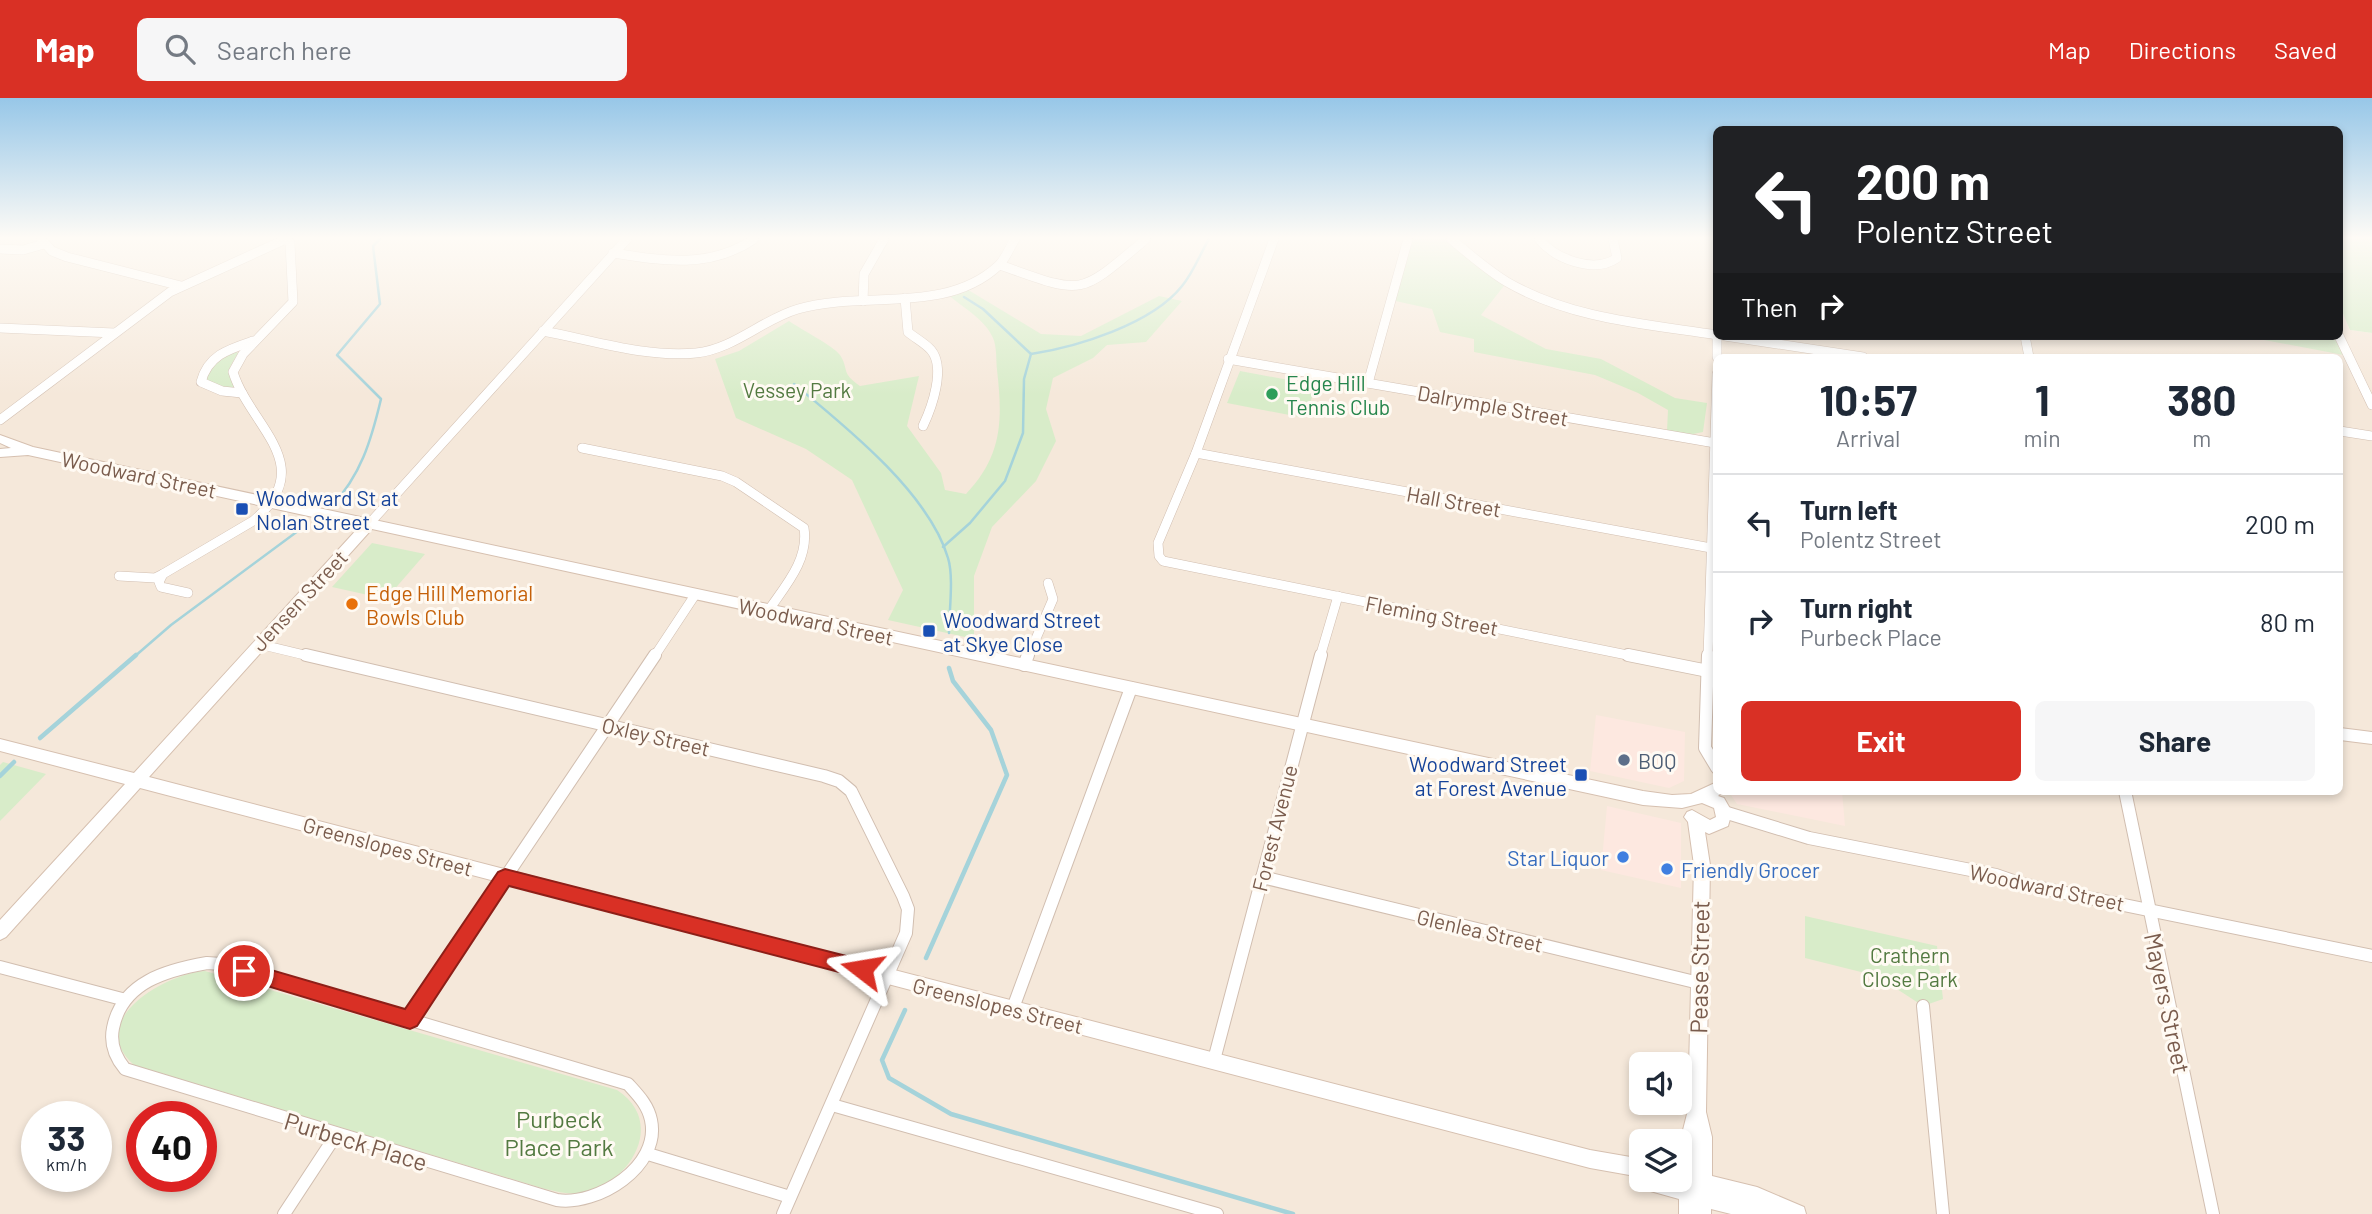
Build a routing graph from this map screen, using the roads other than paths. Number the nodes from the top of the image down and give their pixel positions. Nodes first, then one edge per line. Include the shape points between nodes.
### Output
1 (173, 291) edge
2 (292, 291) edge
3 (578, 291) edge
4 (863, 291) edge
5 (956, 291) edge
6 (1254, 291) edge
7 (1394, 291) edge
8 (1528, 291) edge
9 (905, 298) junction
10 (863, 301) junction
11 (0, 328) edge
12 (542, 331) junction
13 (114, 333) junction
14 (1713, 334) edge
15 (256, 340) junction
16 (1752, 340) edge
17 (2341, 340) edge
18 (1843, 354) edge
19 (1228, 359) junction
20 (2361, 380) junction
21 (2372, 382) edge
22 (1368, 383) junction
23 (242, 393) junction
24 (2372, 405) edge
25 (10, 414) junction
26 (0, 420) edge
27 (923, 426) dead end
28 (2343, 431) edge
29 (2372, 436) edge
30 (1, 438) edge
31 (1713, 443) edge
32 (582, 448) dead end
33 (30, 451) junction
34 (0, 453) edge
35 (1196, 453) junction
36 (1713, 496) edge
37 (271, 503) junction
38 (369, 524) junction
39 (1711, 548) junction
40 (163, 574) junction
41 (118, 576) dead end
42 (1048, 583) dead end
43 (188, 593) dead end
44 (695, 594) junction
45 (1338, 596) junction
46 (768, 611) junction
47 (260, 643) junction
48 (1024, 665) junction
49 (1707, 671) junction
50 (1131, 688) junction
51 (1301, 724) junction
52 (608, 725) junction
53 (2343, 734) edge
54 (2372, 738) edge
55 (0, 745) edge
56 (1713, 762) edge
57 (136, 779) junction
58 (1713, 790) edge
59 (1724, 795) edge
60 (2126, 795) edge
61 (1643, 798) junction
62 (1698, 798) junction
63 (1723, 810) junction
64 (1694, 819) junction
65 (1715, 827) junction
66 (1702, 865) junction
67 (505, 877) junction
68 (1262, 877) junction
69 (2149, 908) junction
70 (0, 932) edge
71 (2372, 956) edge
72 (0, 967) edge
73 (887, 976) junction
74 (1699, 983) junction
75 (122, 999) junction
76 (1923, 1006) dead end
77 (1013, 1008) junction
78 (410, 1019) junction
79 (1214, 1060) junction
80 (832, 1105) junction
81 (336, 1135) junction
82 (648, 1154) junction
83 (1590, 1158) junction
84 (1629, 1166) edge
85 (1629, 1174) edge
86 (1695, 1191) edge
87 (790, 1197) junction
88 (284, 1214) edge
89 (783, 1214) edge
90 (1217, 1214) edge
91 (1688, 1214) edge
92 (1765, 1214) edge
93 (1797, 1214) edge
94 (1943, 1214) edge
95 (2213, 1214) edge

1 - 13 street
2 - 15 street via 293,302
3 - 12 street, Jensen Street
4 - 10 street
5 - 9 street
6 - 19 street
7 - 22 street
8 - 14 street via 1595,315
9 - 10 street
9 - 27 street via 908,332 938,363 932,410
10 - 12 street via 795,310 729,344 693,353
11 - 13 street
12 - 38 street, Jensen Street
13 - 25 street
15 - 23 street via 233,372
15 - 23 street via 213,357 203,370 201,382
16 - 18 street
17 - 20 street
19 - 22 street, Dalrymple Street
19 - 35 street
20 - 21 street
20 - 24 street
22 - 31 street, Dalrymple Street
23 - 37 street via 282,461
25 - 26 street
25 - 30 street
28 - 29 street
30 - 33 street, Woodward Street
32 - 46 street via 722,476 804,527 803,554
33 - 34 street, Woodward Street
33 - 37 street, Woodward Street
35 - 39 street, Hall Street
35 - 45 street, Fleming Street via 1158,543 1159,556 1170,564
36 - 39 street
37 - 38 street, Woodward Street
37 - 40 street
38 - 44 street, Woodward Street
38 - 47 street, Jensen Street
39 - 49 street
40 - 41 street via 155,578
40 - 43 street via 161,587
42 - 48 street via 1053,599
44 - 46 street, Woodward Street
44 - 52 street
45 - 49 street, Fleming Street
45 - 51 street, Forest Avenue
46 - 48 street, Woodward Street
47 - 52 street, Oxley Street
47 - 57 street, Jensen Street
48 - 50 street, Woodward Street
49 - 56 street via 1704,748
50 - 51 street, Woodward Street
50 - 77 street
51 - 61 street, Woodward Street
51 - 68 street, Forest Avenue
52 - 67 street
52 - 73 street, Oxley Street via 824,776 851,791 908,909 906,933
53 - 54 street
55 - 57 street, Greenslopes Street
57 - 67 street, Greenslopes Street
57 - 70 street, Jensen Street
58 - 62 street
59 - 63 street
60 - 69 street, Mayers Street
61 - 62 street, Woodward Street via 1670,803
61 - 64 street, Woodward Street
62 - 63 street via 1714,800
62 - 64 street via 1689,808
63 - 65 street via 1723,821
63 - 69 street, Woodward Street via 1809,838
64 - 65 street
64 - 66 street, Pease Street
65 - 66 street, Pease Street
66 - 74 street, Pease Street
67 - 73 street, Greenslopes Street
67 - 78 street
68 - 74 street, Glenlea Street
68 - 79 street, Forest Avenue
69 - 71 street, Woodward Street
69 - 95 street, Mayers Street
72 - 75 street
73 - 77 street, Greenslopes Street
73 - 80 street, Oxley Street
74 - 86 street, Pease Street via 1697,1110 1703,1137
75 - 78 street via 160,975 207,963
75 - 81 street, Purbeck Place via 112,1040 118,1062 125,1069
76 - 94 street
77 - 79 street, Greenslopes Street
78 - 82 street via 628,1084 648,1106 652,1137
79 - 83 street, Greenslopes Street
80 - 87 street, Oxley Street
80 - 90 street
81 - 82 street, Purbeck Place via 563,1202 597,1196 634,1171
81 - 88 street
82 - 87 street
83 - 84 street, Greenslopes Street
83 - 85 street, Greenslopes Street
86 - 91 street, Pease Street
86 - 92 street, Greenslopes Street
86 - 93 street, Greenslopes Street via 1757,1196
87 - 89 street, Oxley Street

